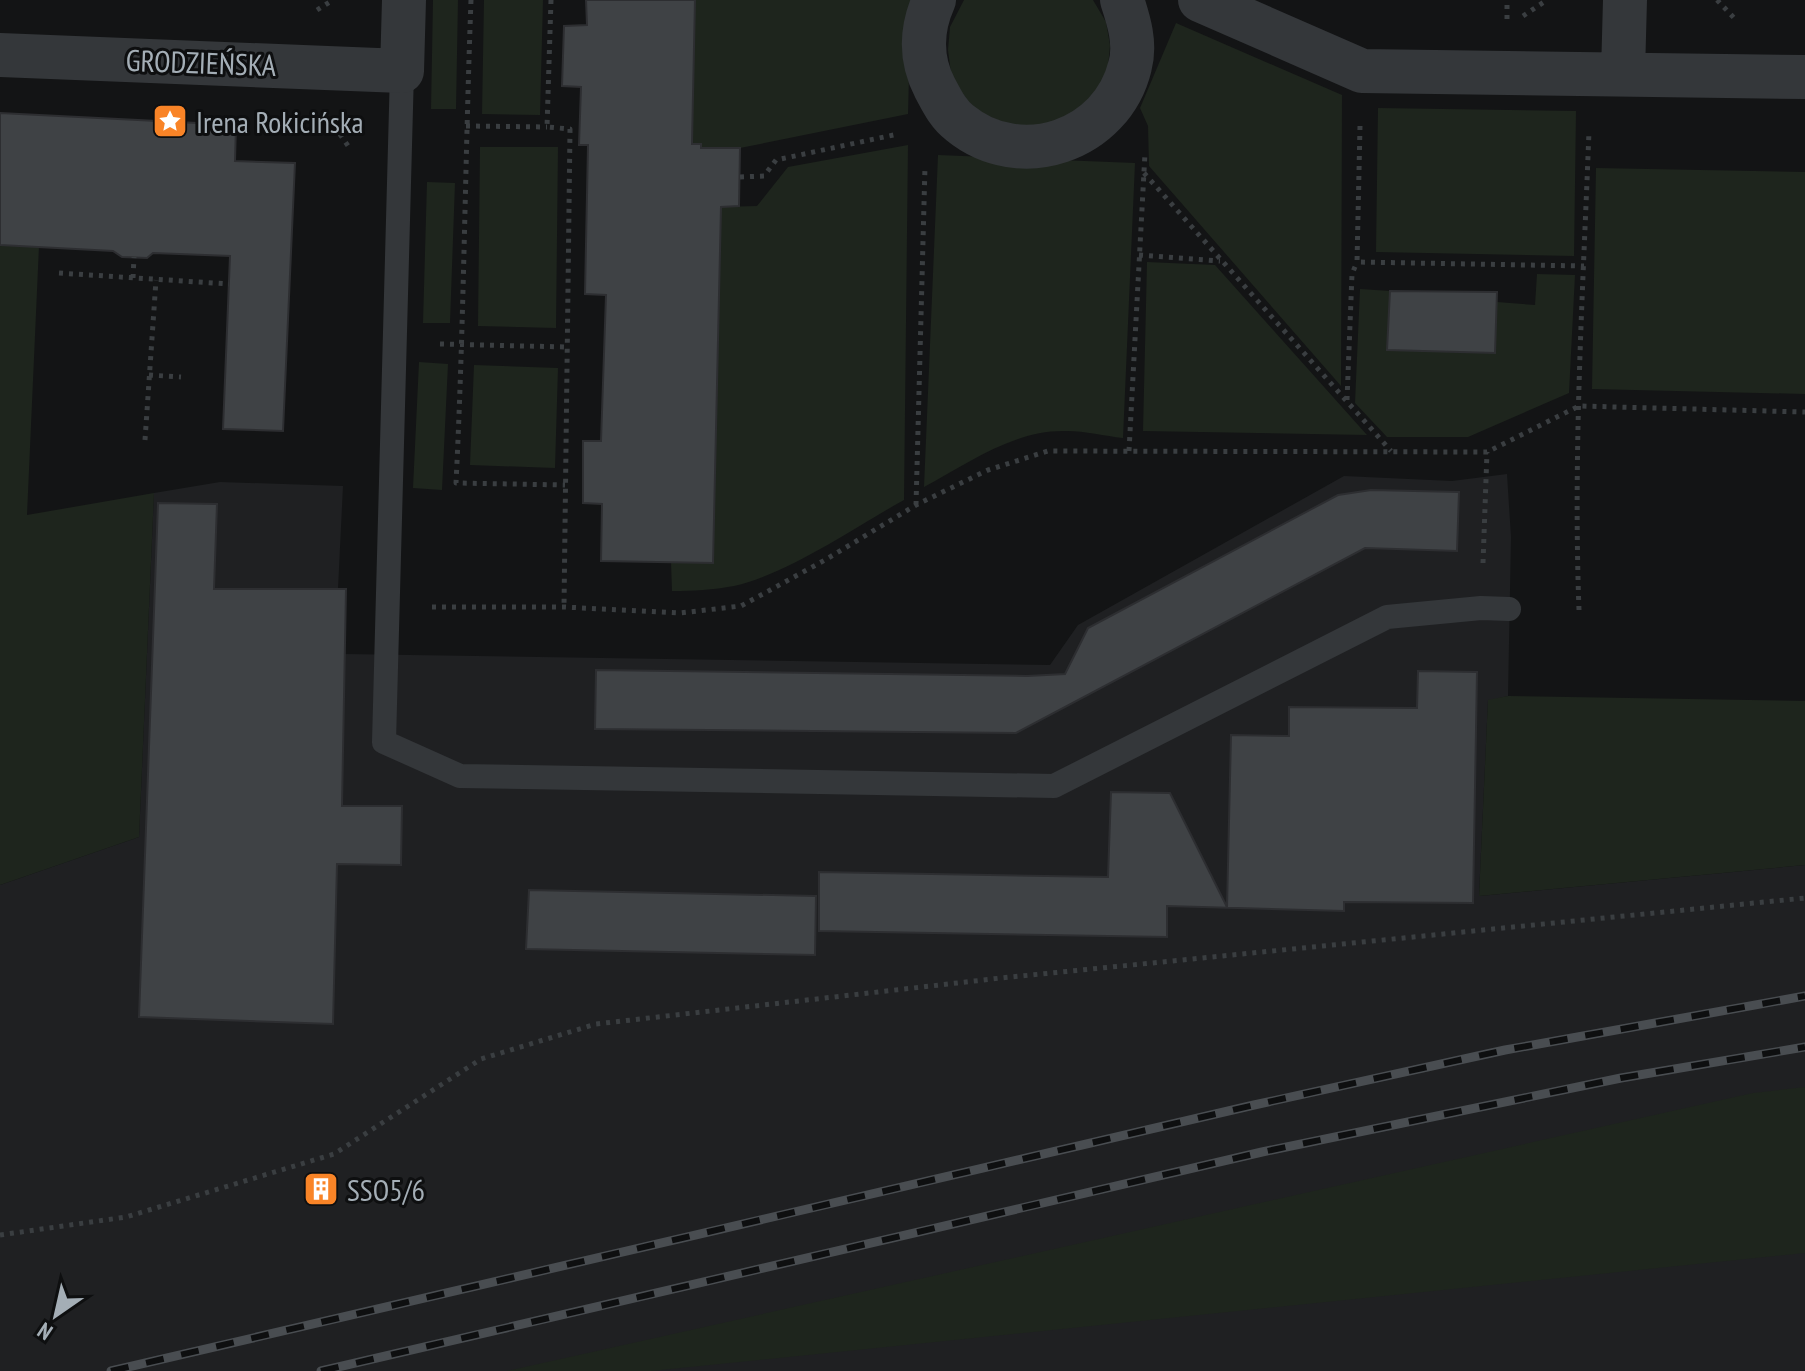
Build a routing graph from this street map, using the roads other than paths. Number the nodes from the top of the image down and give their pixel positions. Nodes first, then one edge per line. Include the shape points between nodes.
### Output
1 (404, 0) edge
2 (934, 0) edge
3 (1122, 0) edge
4 (1200, 0) edge
5 (1625, 0) edge
6 (0, 55) edge
7 (402, 71) junction
8 (1607, 74) junction
9 (1805, 77) edge
10 (1509, 609) dead end

1 - 7 street
2 - 3 street via 922,39 928,75 945,107 959,123 991,142 1027,148 1062,143 1094,125 1118,98 1131,65 1132,28
4 - 8 street via 1362,71
5 - 8 street
6 - 7 street, GRODZIEŃSKA
7 - 10 lane via 384,742 460,776 1054,786 1387,617
8 - 9 street

